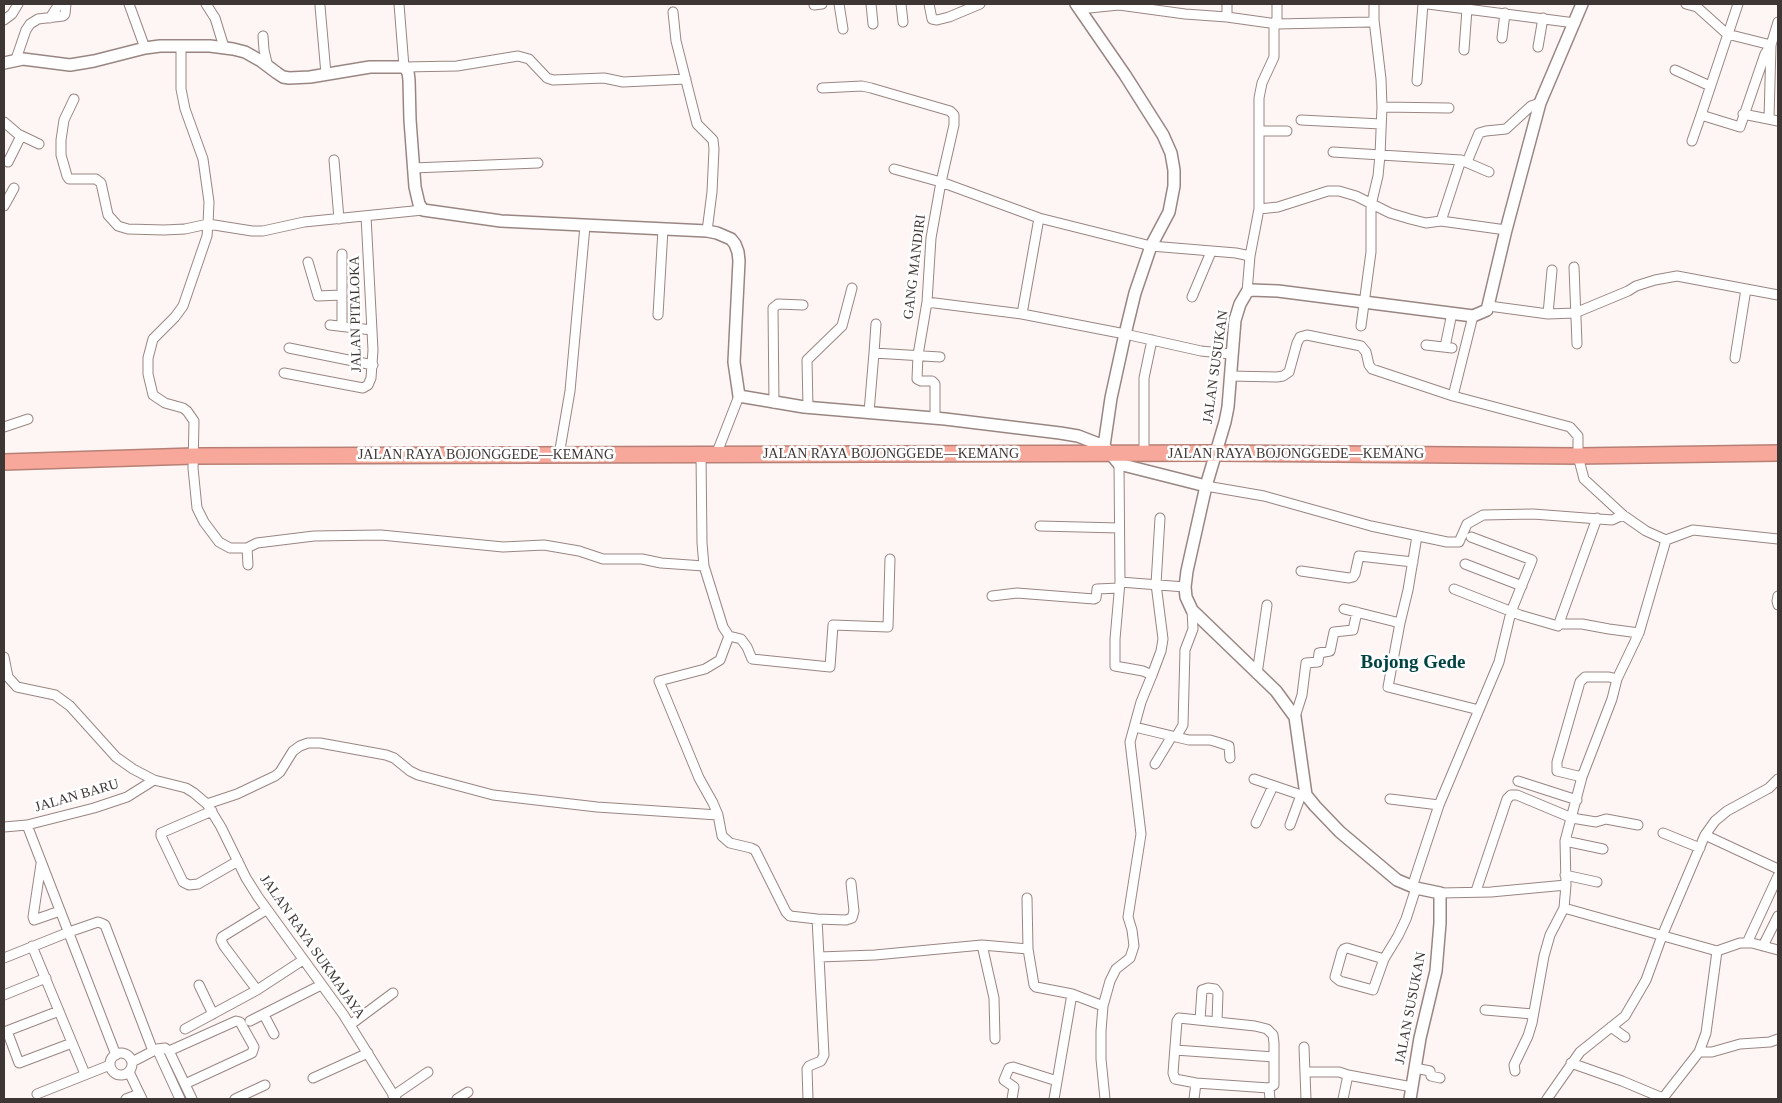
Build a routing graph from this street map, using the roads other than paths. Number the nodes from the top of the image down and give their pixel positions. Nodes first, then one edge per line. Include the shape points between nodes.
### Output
1 (18, 4) edge
2 (59, 4) edge
3 (66, 4) edge
4 (129, 4) edge
5 (206, 4) edge
6 (399, 4) edge
7 (840, 4) edge
8 (871, 4) edge
9 (901, 4) edge
10 (929, 4) edge
11 (980, 4) edge
12 (1227, 4) edge
13 (1277, 4) edge
14 (1374, 4) edge
15 (1423, 4) edge
16 (1428, 4) edge
17 (1582, 4) edge
18 (1686, 4) edge
19 (1738, 4) edge
20 (320, 6) dead end
21 (1078, 6) edge
22 (1467, 9) junction
23 (673, 12) dead end
24 (1505, 13) junction
25 (1228, 17) junction
26 (50, 18) junction
27 (1543, 18) junction
28 (4, 20) edge
29 (1374, 20) junction
30 (903, 22) dead end
31 (1778, 22) edge
32 (1575, 23) junction
33 (873, 24) dead end
34 (1275, 24) junction
35 (843, 29) dead end
36 (1728, 34) junction
37 (262, 36) dead end
38 (1502, 38) dead end
39 (1771, 45) junction
40 (181, 46) junction
41 (224, 47) junction
42 (1538, 47) dead end
43 (145, 48) junction
44 (1464, 50) dead end
45 (16, 59) junction
46 (4, 63) edge
47 (268, 67) junction
48 (404, 67) junction
49 (1675, 70) dead end
50 (326, 74) junction
51 (686, 79) junction
52 (1417, 81) dead end
53 (1710, 86) junction
54 (822, 88) dead end
55 (74, 99) dead end
56 (1540, 103) junction
57 (1382, 107) junction
58 (1450, 108) dead end
59 (1744, 114) junction
60 (1701, 115) junction
61 (1301, 120) dead end
62 (1774, 120) edge
63 (4, 122) edge
64 (1381, 124) junction
65 (1259, 130) junction
66 (1287, 130) dead end
67 (21, 136) junction
68 (1692, 140) dead end
69 (38, 144) dead end
70 (1333, 152) dead end
71 (1380, 155) junction
72 (334, 160) dead end
73 (1464, 161) junction
74 (8, 162) dead end
75 (538, 163) dead end
76 (413, 168) junction
77 (894, 170) dead end
78 (1489, 172) dead end
79 (941, 182) junction
80 (14, 188) dead end
81 (1371, 204) junction
82 (4, 206) edge
83 (1260, 209) junction
84 (423, 210) junction
85 (366, 216) junction
86 (1039, 218) junction
87 (339, 219) junction
88 (1441, 221) junction
89 (208, 224) junction
90 (585, 226) junction
91 (663, 229) junction
92 (1506, 230) junction
93 (707, 231) junction
94 (1151, 246) junction
95 (1211, 252) junction
96 (342, 254) dead end
97 (1250, 256) junction
98 (308, 262) dead end
99 (1574, 267) dead end
100 (1552, 270) dead end
101 (852, 288) dead end
102 (1746, 289) junction
103 (1246, 292) junction
104 (342, 295) junction
105 (1778, 295) edge
106 (1192, 297) dead end
107 (927, 302) junction
108 (1365, 302) junction
109 (803, 305) dead end
110 (1489, 306) junction
111 (1452, 313) junction
112 (1575, 313) junction
113 (1022, 314) junction
114 (1548, 314) junction
115 (658, 315) dead end
116 (1473, 316) junction
117 (876, 324) dead end
118 (330, 325) dead end
119 (342, 326) junction
120 (1361, 326) dead end
121 (372, 330) junction
122 (1125, 334) junction
123 (1152, 340) junction
124 (1577, 344) dead end
125 (1426, 345) dead end
126 (288, 348) dead end
127 (874, 353) junction
128 (1231, 354) junction
129 (918, 355) junction
130 (940, 357) dead end
131 (1735, 358) dead end
132 (372, 365) junction
133 (284, 373) dead end
134 (1230, 376) junction
135 (738, 396) junction
136 (1453, 396) junction
137 (774, 403) junction
138 (808, 408) junction
139 (869, 412) junction
140 (935, 418) junction
141 (28, 419) dead end
142 (4, 427) edge
143 (1144, 453) junction
144 (1215, 453) junction
145 (1778, 453) edge
146 (1111, 454) junction
147 (559, 455) junction
148 (708, 455) junction
149 (194, 456) junction
150 (1578, 456) junction
151 (4, 462) edge
152 (1206, 486) junction
153 (1623, 515) junction
154 (1160, 518) dead end
155 (1597, 518) junction
156 (1040, 526) dead end
157 (1119, 528) junction
158 (1417, 536) junction
159 (1471, 537) dead end
160 (1778, 539) edge
161 (1666, 540) junction
162 (247, 548) junction
163 (890, 559) dead end
164 (1413, 562) junction
165 (1466, 564) dead end
166 (248, 565) dead end
167 (704, 566) junction
168 (1301, 571) dead end
169 (1156, 584) junction
170 (1119, 585) junction
171 (1522, 586) junction
172 (1185, 587) junction
173 (1454, 589) dead end
174 (992, 596) dead end
175 (1778, 596) edge
176 (1267, 605) dead end
177 (1778, 605) edge
178 (1344, 609) dead end
179 (1192, 610) junction
180 (1357, 612) junction
181 (1511, 612) junction
182 (1400, 623) junction
183 (1560, 624) junction
184 (1639, 633) junction
185 (729, 636) junction
186 (4, 657) edge
187 (1257, 674) junction
188 (1152, 675) junction
189 (1617, 679) junction
190 (1479, 710) junction
191 (1295, 717) junction
192 (1135, 727) junction
193 (1174, 737) junction
194 (1230, 758) dead end
195 (1155, 764) dead end
196 (1582, 777) junction
197 (1254, 779) dead end
198 (1778, 779) edge
199 (154, 780) junction
200 (1518, 780) dead end
201 (1273, 786) junction
202 (1304, 795) junction
203 (1390, 799) dead end
204 (1577, 800) junction
205 (1439, 805) junction
206 (210, 808) junction
207 (718, 815) junction
208 (1572, 818) junction
209 (1256, 823) dead end
210 (27, 825) junction
211 (1290, 825) dead end
212 (1638, 825) dead end
213 (4, 827) edge
214 (1663, 833) dead end
215 (1705, 835) junction
216 (1565, 841) junction
217 (1700, 848) junction
218 (1603, 849) dead end
219 (238, 861) junction
220 (41, 863) junction
221 (1778, 869) edge
222 (1565, 875) junction
223 (1778, 876) edge
224 (1597, 882) dead end
225 (851, 883) dead end
226 (1566, 885) junction
227 (1414, 887) junction
228 (1476, 891) junction
229 (1440, 894) junction
230 (1028, 898) dead end
231 (1564, 908) junction
232 (266, 910) junction
233 (60, 911) junction
234 (1778, 916) edge
235 (818, 919) junction
236 (69, 932) junction
237 (1662, 936) junction
238 (1747, 943) junction
239 (982, 945) junction
240 (32, 946) junction
241 (1763, 946) junction
242 (1028, 949) junction
243 (1778, 950) edge
244 (1718, 951) junction
245 (819, 957) junction
246 (4, 958) edge
247 (1384, 958) junction
248 (303, 960) junction
249 (46, 978) junction
250 (199, 985) dead end
251 (321, 985) junction
252 (257, 990) junction
253 (393, 993) dead end
254 (1072, 994) junction
255 (4, 995) edge
256 (1103, 1006) junction
257 (1485, 1010) dead end
258 (59, 1011) junction
259 (213, 1014) junction
260 (1533, 1014) junction
261 (264, 1015) junction
262 (1200, 1020) junction
263 (1217, 1021) junction
264 (250, 1022) dead end
265 (350, 1025) junction
266 (1611, 1027) junction
267 (185, 1030) dead end
268 (274, 1034) dead end
269 (1625, 1036) dead end
270 (1778, 1038) edge
271 (995, 1039) dead end
272 (72, 1043) junction
273 (1304, 1047) dead end
274 (155, 1050) junction
275 (1176, 1050) junction
276 (170, 1051) junction
277 (1699, 1052) junction
278 (368, 1053) junction
279 (116, 1055) junction
280 (1274, 1057) junction
281 (132, 1062) junction
282 (1571, 1063) junction
283 (110, 1065) junction
284 (1415, 1068) junction
285 (1515, 1071) dead end
286 (129, 1072) junction
287 (428, 1072) dead end
288 (1305, 1072) junction
289 (85, 1074) junction
290 (1348, 1075) junction
291 (313, 1078) dead end
292 (1440, 1078) dead end
293 (1057, 1081) junction
294 (185, 1084) junction
295 (1196, 1084) junction
296 (265, 1085) dead end
297 (1412, 1087) junction
298 (1269, 1088) junction
299 (468, 1092) dead end
300 (37, 1094) dead end
301 (141, 1097) edge
302 (246, 1097) edge
303 (395, 1097) edge
304 (1664, 1098) edge
305 (126, 1099) edge
306 (180, 1099) edge
307 (192, 1099) edge
308 (235, 1099) edge
309 (457, 1099) edge
310 (808, 1099) edge
311 (1012, 1099) edge
312 (1054, 1099) edge
313 (1106, 1099) edge
314 (1194, 1099) edge
315 (1270, 1099) edge
316 (1306, 1099) edge
317 (1343, 1099) edge
318 (1410, 1099) edge
319 (1547, 1099) edge

1 - 28 street
2 - 26 street
3 - 26 street via 63,16
4 - 43 street
5 - 41 street via 215,18
6 - 48 street
7 - 35 street
8 - 33 street
9 - 30 street
10 - 11 street via 932,18 937,20
12 - 25 street
13 - 34 street
14 - 29 street
15 - 52 street
16 - 22 street
17 - 32 street
18 - 36 street via 1696,7
19 - 36 street
20 - 50 street
21 - 25 street via 1119,5
21 - 94 street via 1126,75 1171,153 1172,202
22 - 24 street
22 - 44 street
23 - 51 street via 676,41
24 - 27 street
24 - 38 street
25 - 34 street
26 - 45 street via 30,24
27 - 32 street
27 - 42 street
29 - 34 street
29 - 57 street
31 - 39 street
32 - 56 street
34 - 65 street via 1274,58 1259,98
36 - 39 street
36 - 53 street
37 - 47 street
39 - 59 street via 1764,54
39 - 62 street
40 - 41 street
40 - 43 street
40 - 89 street via 181,88 203,159 209,202
41 - 47 street via 245,52
43 - 45 street via 70,65
45 - 46 street
47 - 50 street via 289,78
48 - 50 street via 370,67
48 - 51 street via 457,66 518,56 529,59 553,80 604,78 622,82
48 - 76 street via 409,80
49 - 53 street
51 - 93 street via 697,124 713,140
53 - 60 street
54 - 79 street, GANG MANDIRI via 862,86 953,112 954,125
55 - 89 street via 64,120 61,140 67,176 69,179 96,179 101,183 108,215 118,226 164,230
56 - 73 street via 1531,106 1506,129 1479,133
56 - 92 street
57 - 58 street
57 - 64 street
59 - 60 street via 1739,128
59 - 62 street
60 - 68 street
61 - 64 street
63 - 67 street
64 - 71 street
65 - 66 street
65 - 83 street
67 - 69 street
67 - 74 street
70 - 71 street
71 - 73 street
71 - 81 street
72 - 87 street
73 - 78 street
73 - 88 street
75 - 76 street
76 - 84 street via 416,196
77 - 79 street
79 - 86 street
79 - 107 street, GANG MANDIRI via 931,238
80 - 82 street
81 - 83 street via 1356,196 1328,191 1278,207
81 - 88 street via 1426,223
81 - 108 street via 1371,252
83 - 97 street
84 - 85 street
84 - 90 street via 501,221
85 - 87 street
85 - 121 street, JALAN PITALOKA
86 - 94 street
86 - 113 street
87 - 89 street via 263,231
88 - 92 street
89 - 149 street via 183,306 153,339 148,358 148,380 153,395 187,411 194,421
90 - 91 street
90 - 147 street via 570,391
91 - 93 street
91 - 115 street
92 - 110 street
93 - 135 street via 731,239 738,252 734,362
94 - 95 street
94 - 122 street
95 - 97 street
95 - 106 street
96 - 104 street
97 - 103 street
98 - 104 street via 318,296
99 - 112 street
100 - 114 street
101 - 138 street via 842,326 807,360
102 - 105 street
102 - 112 street via 1677,276 1636,286
102 - 131 street
103 - 108 street via 1278,291
103 - 128 street, JALAN SUSUKAN via 1235,320
104 - 119 street
107 - 113 street
107 - 129 street, GANG MANDIRI
108 - 111 street
108 - 120 street
109 - 137 street via 778,304 773,308
110 - 114 street
110 - 116 street
111 - 116 street
111 - 125 street via 1449,348
112 - 114 street
112 - 124 street
113 - 122 street
116 - 136 street
117 - 127 street
118 - 119 street
119 - 121 street
121 - 132 street, JALAN PITALOKA
122 - 123 street
122 - 146 street via 1111,398
123 - 128 street
123 - 143 street via 1144,378
126 - 132 street
127 - 129 street
127 - 139 street
128 - 134 street, JALAN SUSUKAN
129 - 130 street
129 - 140 street, GANG MANDIRI via 917,379 935,384
132 - 133 street, JALAN PITALOKA via 371,378 363,388
134 - 136 street via 1283,376 1289,372 1300,337 1308,335 1361,346 1372,368
134 - 144 street, JALAN SUSUKAN via 1225,422
135 - 137 street
135 - 148 street
136 - 150 street via 1570,427 1578,436
137 - 138 street
138 - 139 street
139 - 140 street
140 - 146 street via 1078,436
141 - 142 street
143 - 144 highway, JALAN RAYA BOJONGGEDE—KEMANG
143 - 146 highway, JALAN RAYA BOJONGGEDE—KEMANG
144 - 150 highway, JALAN RAYA BOJONGGEDE—KEMANG
144 - 152 street, JALAN SUSUKAN
145 - 150 highway, JALAN RAYA BOJONGGEDE—KEMANG
146 - 148 highway, JALAN RAYA BOJONGGEDE—KEMANG
146 - 152 street
146 - 157 street
147 - 148 highway, JALAN RAYA BOJONGGEDE—KEMANG
147 - 149 highway, JALAN RAYA BOJONGGEDE—KEMANG
148 - 167 street via 702,542
149 - 151 highway, JALAN RAYA BOJONGGEDE—KEMANG
149 - 162 street via 197,508 204,522 225,546
150 - 153 street via 1584,479
152 - 158 street via 1264,496
152 - 172 street, JALAN SUSUKAN
153 - 155 street via 1612,520
153 - 161 street
154 - 169 street
155 - 158 street via 1483,515 1467,524 1459,542
155 - 183 street
156 - 157 street
157 - 170 street
158 - 164 street
159 - 171 street via 1532,560
160 - 161 street via 1694,530
161 - 184 street
162 - 166 street
162 - 167 street via 257,543 314,536 381,535 503,546 544,545 603,559 642,559
163 - 185 street via 888,627 833,625 830,667 752,659 741,638
164 - 168 street via 1359,556 1355,574 1348,578
164 - 182 street
165 - 171 street
167 - 185 street via 719,617
169 - 170 street
169 - 172 street
169 - 188 street via 1163,639
170 - 174 street via 1097,589 1094,599 1017,593
170 - 188 street via 1115,666
171 - 181 street
172 - 179 street, JALAN SUSUKAN
173 - 181 street
175 - 177 street
176 - 187 street
178 - 180 street
179 - 187 street, JALAN SUSUKAN
179 - 193 street via 1193,629 1186,650 1183,725
180 - 182 street
180 - 191 street via 1353,630 1334,632 1330,651 1319,653 1318,662 1306,663
181 - 183 street via 1556,626
181 - 190 street via 1499,662
182 - 190 street via 1388,686
183 - 184 street
184 - 189 street
185 - 207 street via 720,660 705,669 659,681
186 - 199 street, JALAN RAYA SUKMAJAYA via 5,671 12,683 54,695 70,706 116,757
187 - 191 street, JALAN SUSUKAN via 1276,691
188 - 192 street
189 - 196 street
189 - 196 street via 1585,677 1580,682 1557,771
190 - 205 street
191 - 202 street, JALAN SUSUKAN
192 - 193 street
192 - 256 street via 1130,742 1141,834 1128,917 1134,946 1130,958 1116,969
193 - 194 street via 1210,740 1229,746
193 - 195 street
196 - 204 street
197 - 201 street
198 - 215 street via 1769,788 1727,811
199 - 206 street, JALAN RAYA SUKMAJAYA via 186,788
199 - 210 street, JALAN BARU via 128,797
200 - 204 street
201 - 202 street
201 - 209 street
202 - 211 street
202 - 227 street via 1378,866 1397,880
203 - 205 street
204 - 208 street
205 - 227 street
206 - 207 street via 275,776 300,746 320,743 386,755 418,776 493,795
206 - 219 street, JALAN RAYA SUKMAJAYA
206 - 219 street via 161,832 183,882 193,886
207 - 235 street via 725,840 757,853 786,912 796,917
208 - 212 street via 1596,822 1606,819
208 - 216 street
208 - 228 street via 1517,795 1508,796
210 - 213 street, JALAN BARU
210 - 220 street
214 - 217 street
215 - 217 street
215 - 221 street
216 - 218 street
216 - 222 street
217 - 237 street
219 - 232 street, JALAN RAYA SUKMAJAYA
220 - 233 street
220 - 233 street via 34,920
222 - 224 street
222 - 226 street
223 - 238 street
225 - 235 street via 852,918
226 - 228 street
226 - 231 street
227 - 229 street
227 - 247 street via 1402,928
228 - 229 street
229 - 284 street, JALAN SUSUKAN via 1436,971
230 - 242 street
231 - 237 street
231 - 260 street via 1550,935
232 - 248 street, JALAN RAYA SUKMAJAYA
232 - 252 street via 221,940
233 - 236 street
234 - 241 street
235 - 245 street
236 - 240 street
236 - 274 street via 98,922 105,925
236 - 279 street
237 - 244 street
237 - 266 street via 1646,980 1625,1016
238 - 241 street
238 - 244 street
239 - 242 street
239 - 245 street
239 - 271 street via 994,998
240 - 246 street
240 - 249 street
241 - 243 street
242 - 254 street via 1036,987
244 - 277 street via 1706,1033
245 - 310 street via 824,1055 821,1061 807,1069
247 - 247 street via 1344,949 1335,977 1373,990
248 - 251 street, JALAN RAYA SUKMAJAYA
248 - 252 street
249 - 255 street
249 - 258 street
250 - 259 street
251 - 261 street
251 - 265 street, JALAN RAYA SUKMAJAYA
252 - 259 street
253 - 265 street
254 - 256 street
254 - 293 street
256 - 313 street via 1101,1040
257 - 260 street
258 - 272 street
258 - 272 street via 7,1031 19,1063
259 - 267 street
260 - 285 street
261 - 264 street
261 - 268 street
262 - 263 street
262 - 263 street via 1202,990 1208,988 1218,993
262 - 275 street via 1178,1019
263 - 280 street via 1267,1029 1273,1035
265 - 278 street, JALAN RAYA SUKMAJAYA
266 - 269 street
266 - 282 street via 1590,1042
270 - 277 street via 1770,1042
272 - 289 street
273 - 288 street
274 - 276 street via 165,1048
274 - 281 street
274 - 306 street
275 - 280 street
275 - 295 street via 1172,1073 1175,1079
276 - 294 street
276 - 294 street via 236,1021 240,1022 254,1047 252,1053
277 - 304 street
278 - 291 street
278 - 303 street, JALAN RAYA SUKMAJAYA
279 - 281 street via 125,1054
279 - 283 street
280 - 298 street via 1275,1083
281 - 286 street
282 - 304 street
282 - 319 street
283 - 286 street via 118,1074
283 - 289 street
284 - 292 street
284 - 297 street, JALAN SUSUKAN
286 - 301 street
287 - 303 street
288 - 290 street
288 - 316 street
289 - 300 street
290 - 297 street
290 - 317 street
293 - 311 street via 1009,1068 1004,1080 1014,1087
293 - 312 street
294 - 307 street
295 - 298 street
295 - 314 street
296 - 302 street
297 - 318 street, JALAN SUSUKAN
298 - 315 street
299 - 309 street
301 - 305 street
302 - 308 street

